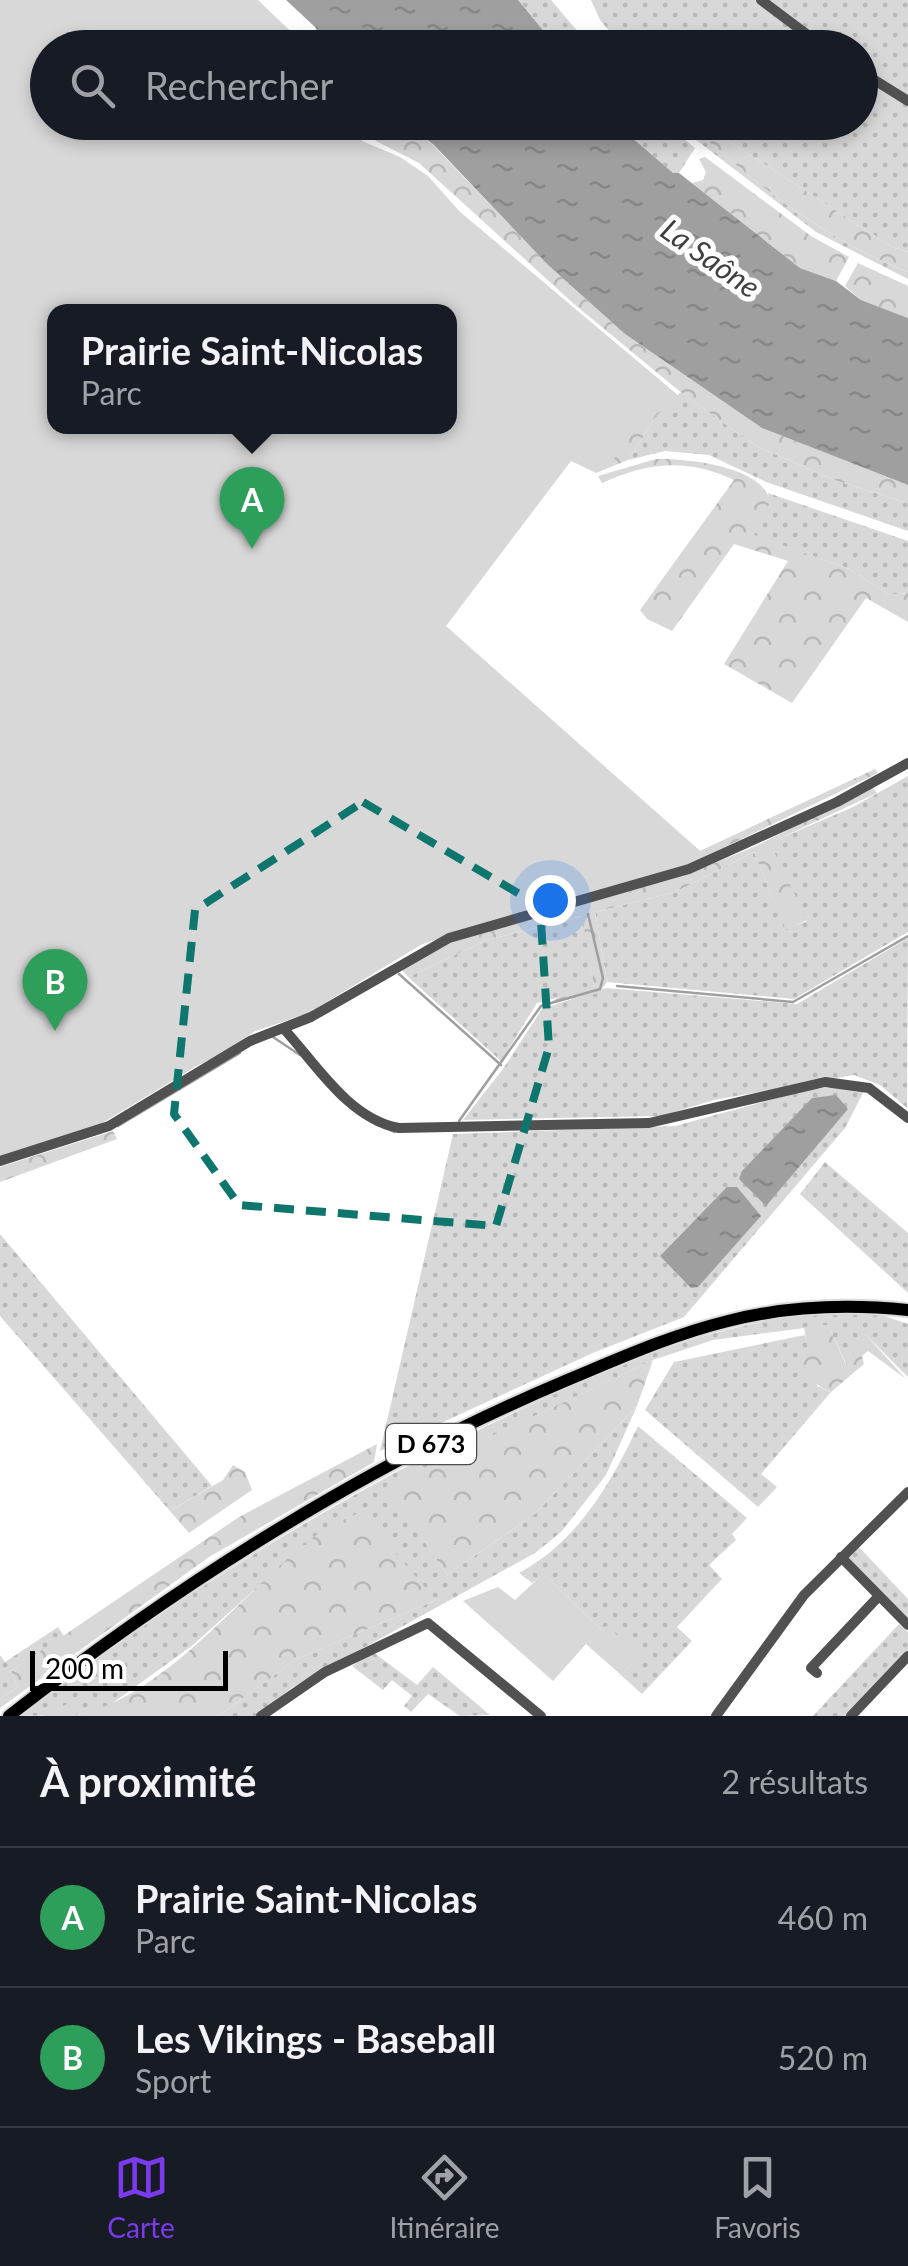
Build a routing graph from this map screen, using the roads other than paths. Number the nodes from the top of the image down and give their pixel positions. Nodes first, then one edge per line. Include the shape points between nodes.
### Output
1 (760, 0) edge
2 (800, 30) edge
3 (878, 82) edge
4 (908, 101) edge
5 (908, 762) edge
6 (284, 1028) junction
7 (908, 1118) edge
8 (0, 1161) edge
9 (908, 1310) edge
10 (908, 1492) edge
11 (841, 1557) junction
12 (878, 1597) junction
13 (908, 1625) edge
14 (908, 1656) edge
15 (817, 1673) dead end
16 (9, 1716) edge
17 (261, 1716) edge
18 (541, 1716) edge
19 (716, 1716) edge
20 (851, 1716) edge

1 - 2 street
3 - 4 street
5 - 6 street via 838,802 688,869 449,938
6 - 7 street via 335,1088 376,1121 399,1128 649,1124 825,1082 869,1088
6 - 8 street via 250,1041 109,1126
9 - 16 main road, D 673 via 806,1308 729,1320 520,1400 256,1542
10 - 11 street
11 - 12 street
11 - 19 street via 804,1595
12 - 13 street
12 - 15 street via 811,1668
14 - 20 street
17 - 18 street via 325,1672 428,1622

